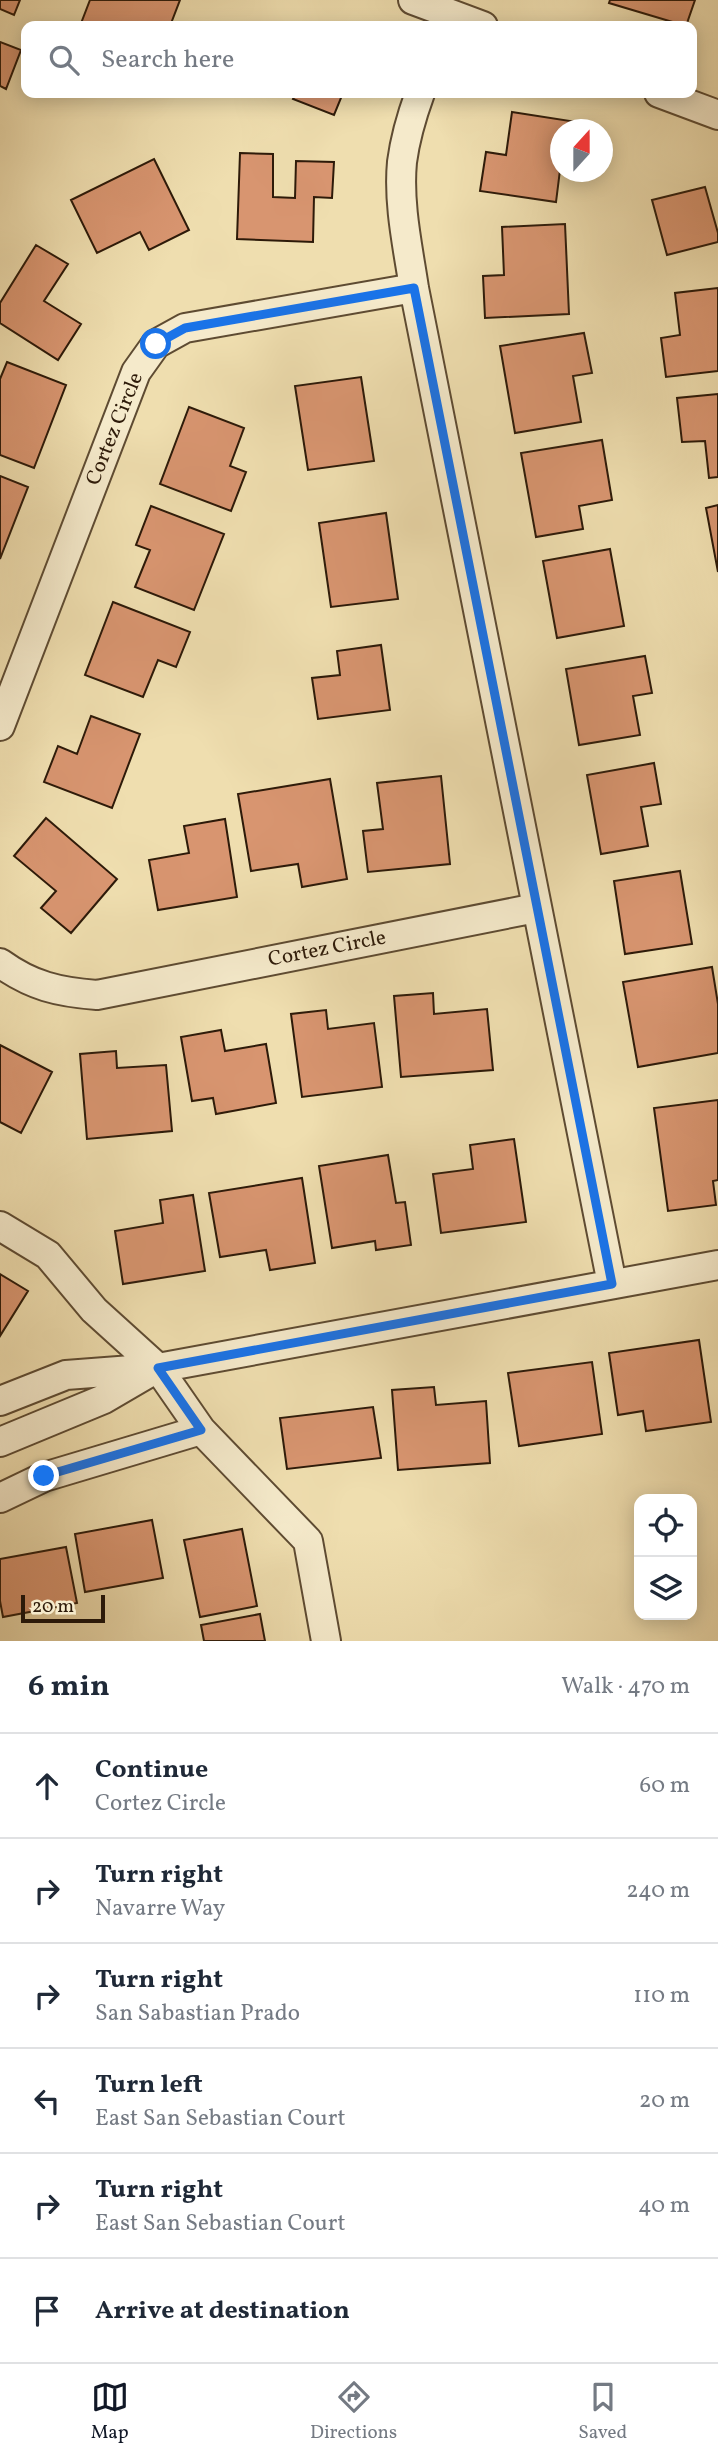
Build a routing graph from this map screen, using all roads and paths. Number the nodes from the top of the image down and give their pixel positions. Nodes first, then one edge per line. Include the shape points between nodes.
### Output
1 (413, 0) edge
2 (446, 20) edge
3 (418, 98) edge
4 (672, 98) edge
5 (718, 115) edge
6 (414, 288) junction
7 (0, 726) edge
8 (536, 908) junction
9 (0, 964) edge
10 (0, 1226) edge
11 (718, 1265) edge
12 (612, 1284) junction
13 (158, 1368) junction
14 (0, 1401) edge
15 (201, 1430) junction
16 (0, 1442) edge
17 (0, 1498) edge
18 (326, 1641) edge

1 - 2 street
3 - 6 street via 402,163 403,215
4 - 5 street
6 - 7 street, Cortez Circle via 185,328 156,344 136,372
6 - 8 street
8 - 9 street, Cortez Circle via 97,995 62,992 21,979
8 - 12 street
10 - 13 street via 48,1255 94,1310
11 - 12 street
12 - 13 street
13 - 14 street via 66,1375
13 - 15 street
13 - 16 street via 104,1399
15 - 17 street via 44,1476
15 - 18 street via 308,1541

